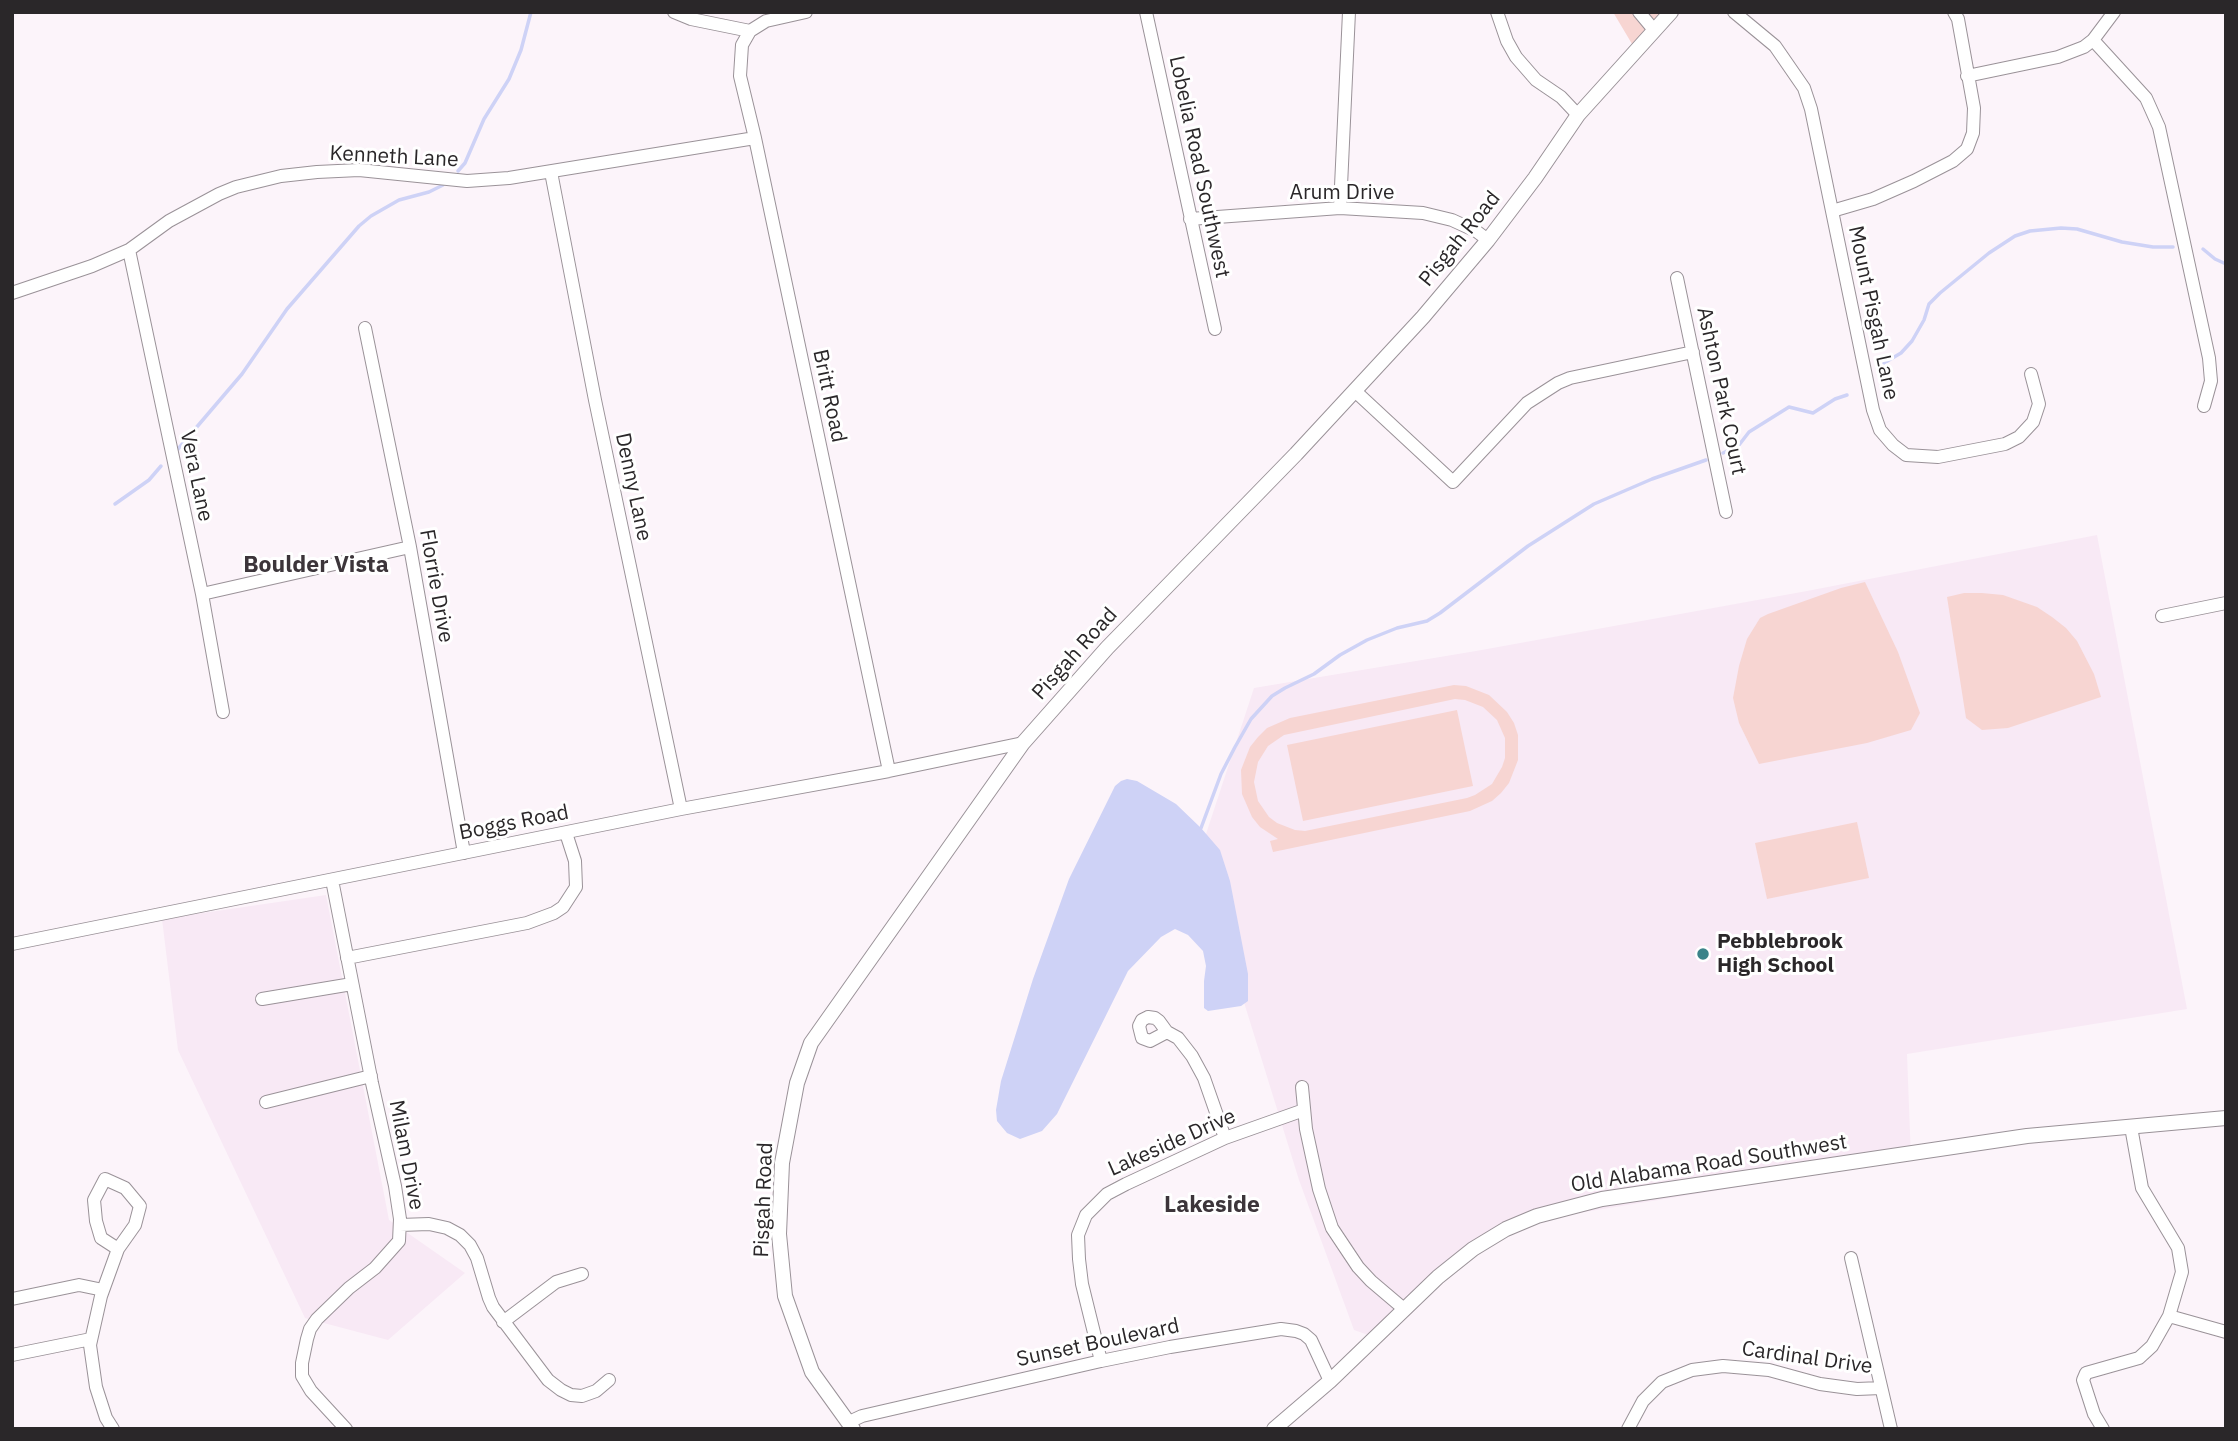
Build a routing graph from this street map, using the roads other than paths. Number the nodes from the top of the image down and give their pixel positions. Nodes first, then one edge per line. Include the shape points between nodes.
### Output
1 (674, 12) edge
2 (806, 12) edge
3 (1146, 12) edge
4 (1349, 12) edge
5 (1497, 12) edge
6 (1639, 12) edge
7 (1671, 12) edge
8 (1734, 12) edge
9 (1954, 12) edge
10 (2114, 12) edge
11 (1654, 30) junction
12 (750, 31) junction
13 (2094, 40) junction
14 (1967, 76) junction
15 (1578, 115) junction
16 (755, 138) junction
17 (551, 172) junction
18 (1339, 208) junction
19 (1832, 211) junction
20 (1190, 219) junction
21 (1488, 240) junction
22 (129, 250) junction
23 (1677, 278) dead end
24 (12, 293) edge
25 (365, 328) dead end
26 (1215, 329) dead end
27 (1693, 352) junction
28 (2031, 374) dead end
29 (1355, 391) junction
30 (2204, 406) dead end
31 (1726, 512) dead end
32 (410, 547) junction
33 (202, 594) junction
34 (2226, 603) edge
35 (2161, 616) dead end
36 (223, 712) dead end
37 (1023, 743) junction
38 (889, 771) junction
39 (681, 809) junction
40 (566, 832) junction
41 (464, 853) junction
42 (332, 880) junction
43 (12, 944) edge
44 (347, 958) junction
45 (352, 984) junction
46 (262, 999) dead end
47 (1167, 1031) dead end
48 (371, 1076) junction
49 (1302, 1087) dead end
50 (265, 1102) dead end
51 (1304, 1110) junction
52 (2226, 1118) edge
53 (2132, 1127) junction
54 (1225, 1138) junction
55 (400, 1224) junction
56 (118, 1249) junction
57 (1851, 1258) dead end
58 (582, 1274) dead end
59 (103, 1290) junction
60 (12, 1299) edge
61 (1404, 1309) junction
62 (2169, 1316) junction
63 (503, 1322) junction
64 (2226, 1332) edge
65 (91, 1339) junction
66 (12, 1356) edge
67 (1101, 1361) junction
68 (609, 1380) dead end
69 (1330, 1381) junction
70 (1881, 1388) junction
71 (335, 1419) junction
72 (851, 1426) edge
73 (113, 1429) edge
74 (326, 1429) edge
75 (346, 1429) edge
76 (1274, 1429) edge
77 (1628, 1429) edge
78 (1891, 1429) edge
79 (2103, 1429) edge

1 - 12 street
2 - 12 street
3 - 20 street, Lobelia Road Southwest
4 - 18 street
5 - 15 street via 1516,57
6 - 11 street
7 - 11 street, Pisgah Road
8 - 19 street, Mount Pisgah Lane via 1775,46 1804,88
9 - 14 street
10 - 13 street
11 - 15 street, Pisgah Road
12 - 16 street, Britt Road via 742,45 740,76
13 - 14 street via 2058,57
13 - 30 street via 2146,98 2159,127 2209,358 2211,381
14 - 19 street via 1974,108 1967,149 1914,181
15 - 21 street, Pisgah Road
16 - 17 street, Kenneth Lane
16 - 38 street, Britt Road
17 - 22 street, Kenneth Lane via 467,181 359,170 281,176 219,194
17 - 39 street, Denny Lane
18 - 20 street, Arum Drive
18 - 21 street, Arum Drive via 1423,213 1452,220
19 - 28 street, Mount Pisgah Lane via 1873,410 1880,430 1893,445 1906,455 1938,457 2019,437 2033,422 2039,404
20 - 26 street, Lobelia Road Southwest
21 - 29 street, Pisgah Road
22 - 24 street, Kenneth Lane
22 - 33 street, Vera Lane
23 - 27 street, Ashton Park Court
25 - 32 street, Florrie Drive
27 - 29 street via 1558,383 1527,403 1453,482
27 - 31 street, Ashton Park Court
29 - 37 street, Pisgah Road via 1107,648
32 - 33 street
32 - 41 street, Florrie Drive
33 - 36 street, Vera Lane
34 - 35 street
37 - 38 street, Boggs Road
37 - 72 street, Pisgah Road via 811,1043 797,1083 782,1163 779,1234 785,1296 812,1372
38 - 39 street, Boggs Road
39 - 40 street, Boggs Road
40 - 41 street, Boggs Road
40 - 44 street via 575,861 576,887 554,913 527,923
41 - 42 street, Boggs Road
42 - 43 street, Boggs Road
42 - 44 street, Milam Drive
44 - 45 street, Milam Drive
45 - 46 street
45 - 48 street, Milam Drive
47 - 54 street via 1178,1038 1204,1078
48 - 50 street
48 - 55 street, Milam Drive
49 - 51 street
51 - 54 street, Lakeside Drive
51 - 61 street via 1319,1189 1332,1228 1365,1274
52 - 53 street, Old Alabama Road Southwest
53 - 61 street, Old Alabama Road Southwest via 2027,1136 1575,1205 1506,1229 1473,1249
53 - 62 street via 2142,1188 2181,1259 2182,1272
54 - 67 street, Lakeside Drive via 1107,1194 1083,1221 1078,1235 1082,1284
55 - 63 street via 447,1228 470,1245
55 - 71 street, Milam Drive via 399,1241 385,1258 310,1329 302,1376
56 - 56 street via 101,1238 96,1221 94,1200 105,1179 125,1188 140,1206 135,1225
56 - 59 street
57 - 70 street
58 - 63 street via 556,1282
59 - 60 street via 79,1285
59 - 65 street
61 - 69 street, Old Alabama Road Southwest
62 - 64 street
62 - 79 street via 2152,1346 2139,1358 2086,1373 2083,1380
63 - 68 street via 561,1390 582,1396
65 - 66 street
65 - 73 street via 96,1387
67 - 69 street, Sunset Boulevard via 1281,1329 1311,1340
67 - 72 street, Sunset Boulevard via 862,1416
69 - 76 street, Old Alabama Road Southwest
70 - 77 street, Cardinal Drive via 1820,1384 1769,1370 1723,1366 1692,1370 1662,1382 1643,1401
70 - 78 street
71 - 74 street
71 - 75 street, Milam Drive

